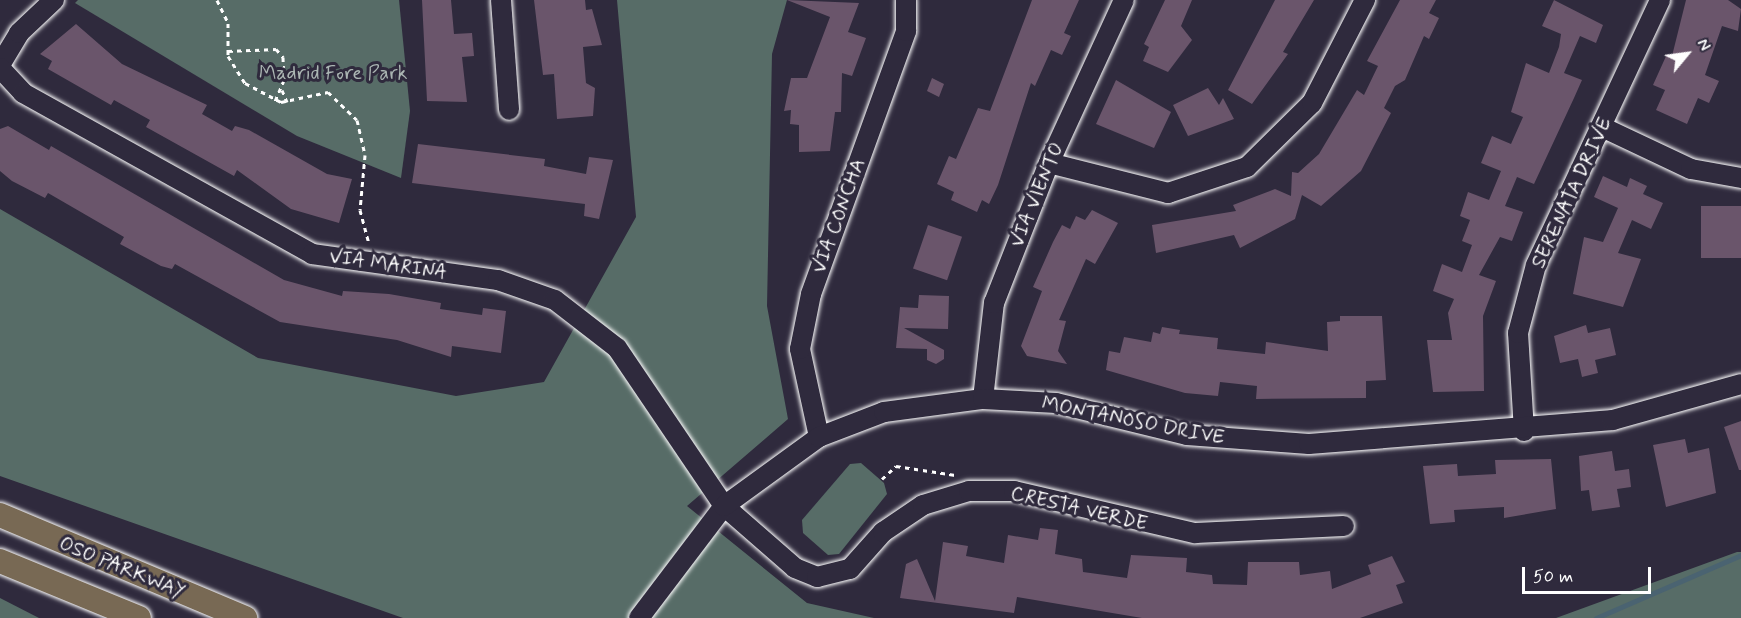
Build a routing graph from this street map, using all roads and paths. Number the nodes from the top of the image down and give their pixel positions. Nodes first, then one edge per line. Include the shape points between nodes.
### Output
1 (54, 0) edge
2 (218, 0) edge
3 (501, 0) edge
4 (906, 0) edge
5 (1124, 0) edge
6 (1365, 0) edge
7 (1660, 0) edge
8 (228, 51) junction
9 (0, 67) edge
10 (281, 89) junction
11 (275, 101) junction
12 (287, 102) junction
13 (509, 110) dead end
14 (1602, 127) junction
15 (1049, 163) junction
16 (1741, 178) edge
17 (366, 264) junction
18 (1741, 384) edge
19 (983, 399) junction
20 (1524, 431) junction
21 (819, 437) junction
22 (882, 479) dead end
23 (965, 493) junction
24 (724, 506) junction
25 (0, 515) edge
26 (1344, 526) dead end
27 (0, 561) edge
28 (139, 618) edge
29 (246, 618) edge
30 (639, 618) edge

1 - 9 street via 18,33
2 - 8 path via 228,23
3 - 13 street
4 - 21 street, VIA CONCHA via 906,31 811,294 800,349
5 - 15 street, VIA VIENTO
6 - 15 street via 1312,103 1247,167 1168,193
7 - 14 street, SERENATA DRIVE
8 - 10 path via 276,49 284,65
8 - 11 path via 245,83
9 - 17 street, VIA MARINA via 23,93 312,254
10 - 11 path
10 - 12 path
11 - 12 path
12 - 17 path via 328,92 361,125
14 - 16 street via 1691,169
14 - 20 street, SERENATA DRIVE via 1536,265 1518,333
15 - 19 street, VIA VIENTO via 994,303
17 - 24 street, VIA MARINA via 498,280 555,300 617,348
18 - 20 street, MONTANOSO DRIVE via 1614,420
19 - 20 street, MONTANOSO DRIVE via 1056,403 1187,435 1256,443
19 - 21 street, MONTANOSO DRIVE via 884,412
21 - 24 street, MONTANOSO DRIVE
22 - 23 path via 896,466 937,472 960,476
23 - 24 street, CRESTA VERDE via 901,518 850,569 828,578 795,568
23 - 26 street, CRESTA VERDE via 1014,491 1195,533
24 - 30 street, MONTANOSO DRIVE
25 - 29 main road, OSO PARKWAY
27 - 28 main road, OSO PARKWAY

